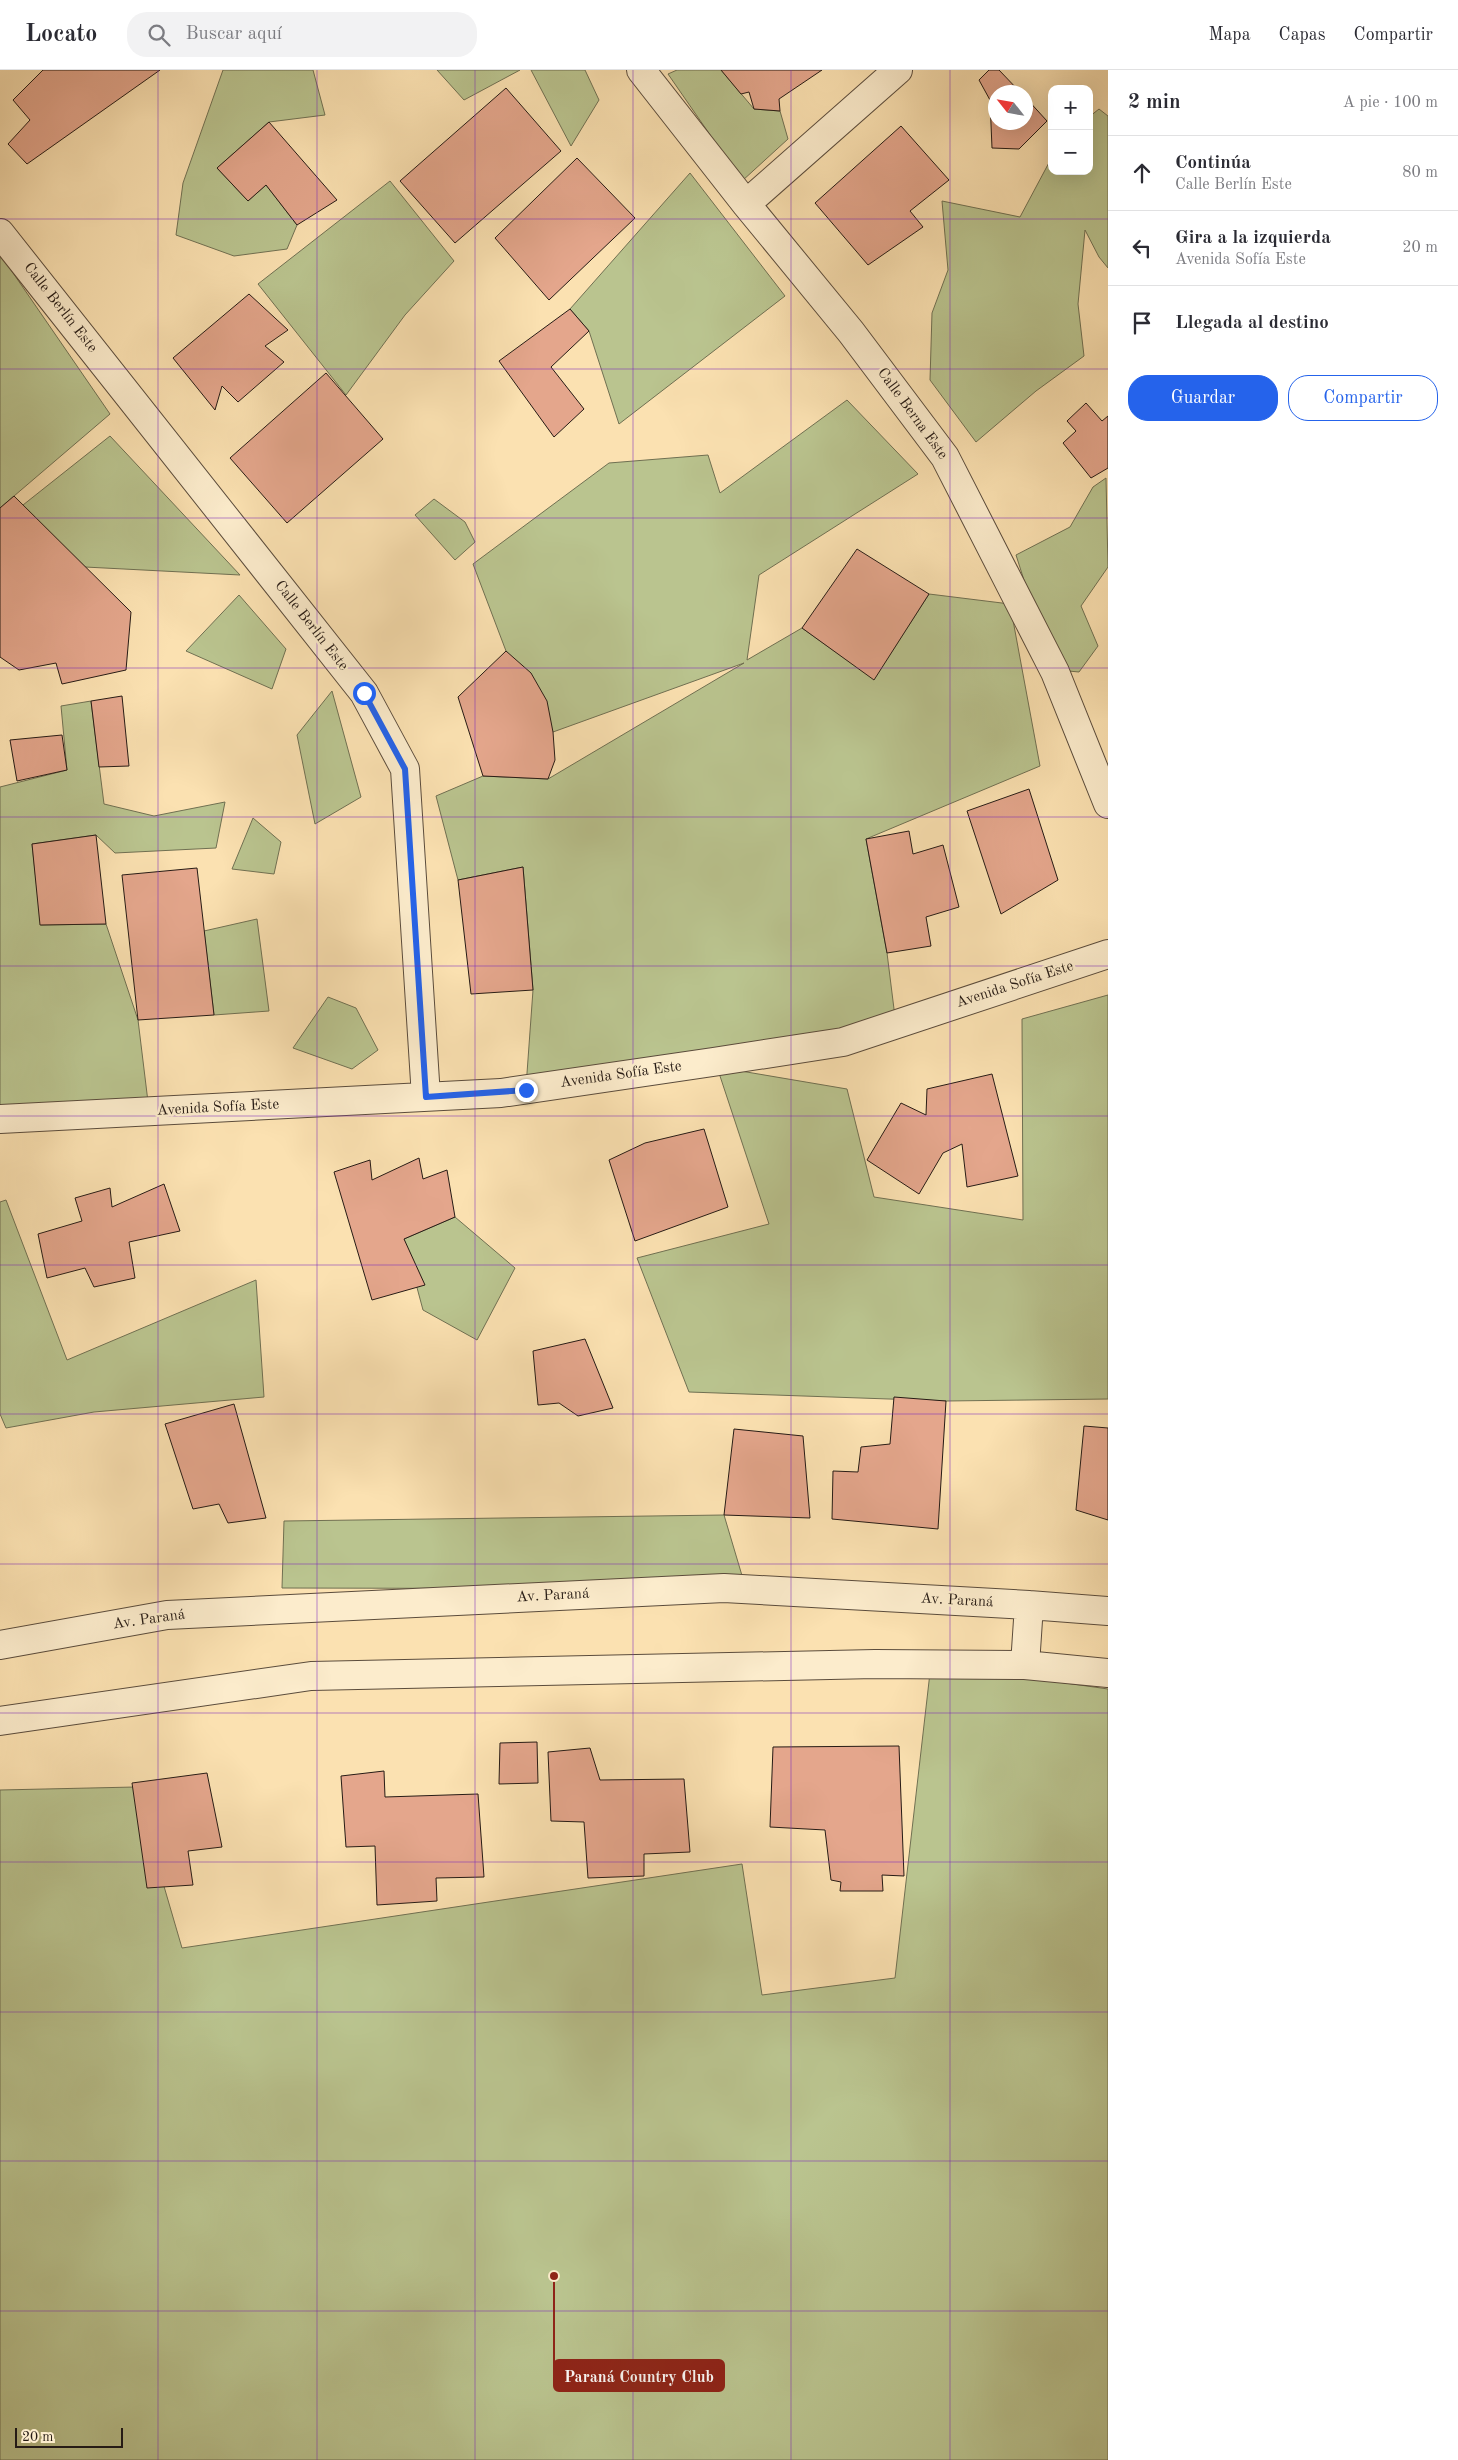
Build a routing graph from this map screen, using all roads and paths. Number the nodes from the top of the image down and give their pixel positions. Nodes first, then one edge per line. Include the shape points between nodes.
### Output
1 (641, 70) edge
2 (898, 70) edge
3 (746, 204) junction
4 (0, 233) edge
5 (1108, 804) edge
6 (1108, 954) edge
7 (426, 1097) junction
8 (0, 1119) edge
9 (1029, 1605) junction
10 (1108, 1611) edge
11 (0, 1645) edge
12 (1025, 1665) junction
13 (1108, 1673) edge
14 (0, 1720) edge

1 - 3 street, Calle Berna Este
2 - 3 street
3 - 5 street, Calle Berna Este via 851,332 945,457 1055,672
4 - 7 street, Calle Berlín Este via 364,693 405,769
6 - 7 street, Avenida Sofía Este via 843,1042 501,1093
7 - 8 street, Avenida Sofía Este
9 - 10 street, Av. Paraná
9 - 11 street, Av. Paraná via 724,1588 167,1615
9 - 12 street
12 - 13 street
12 - 14 street via 874,1664 311,1676

